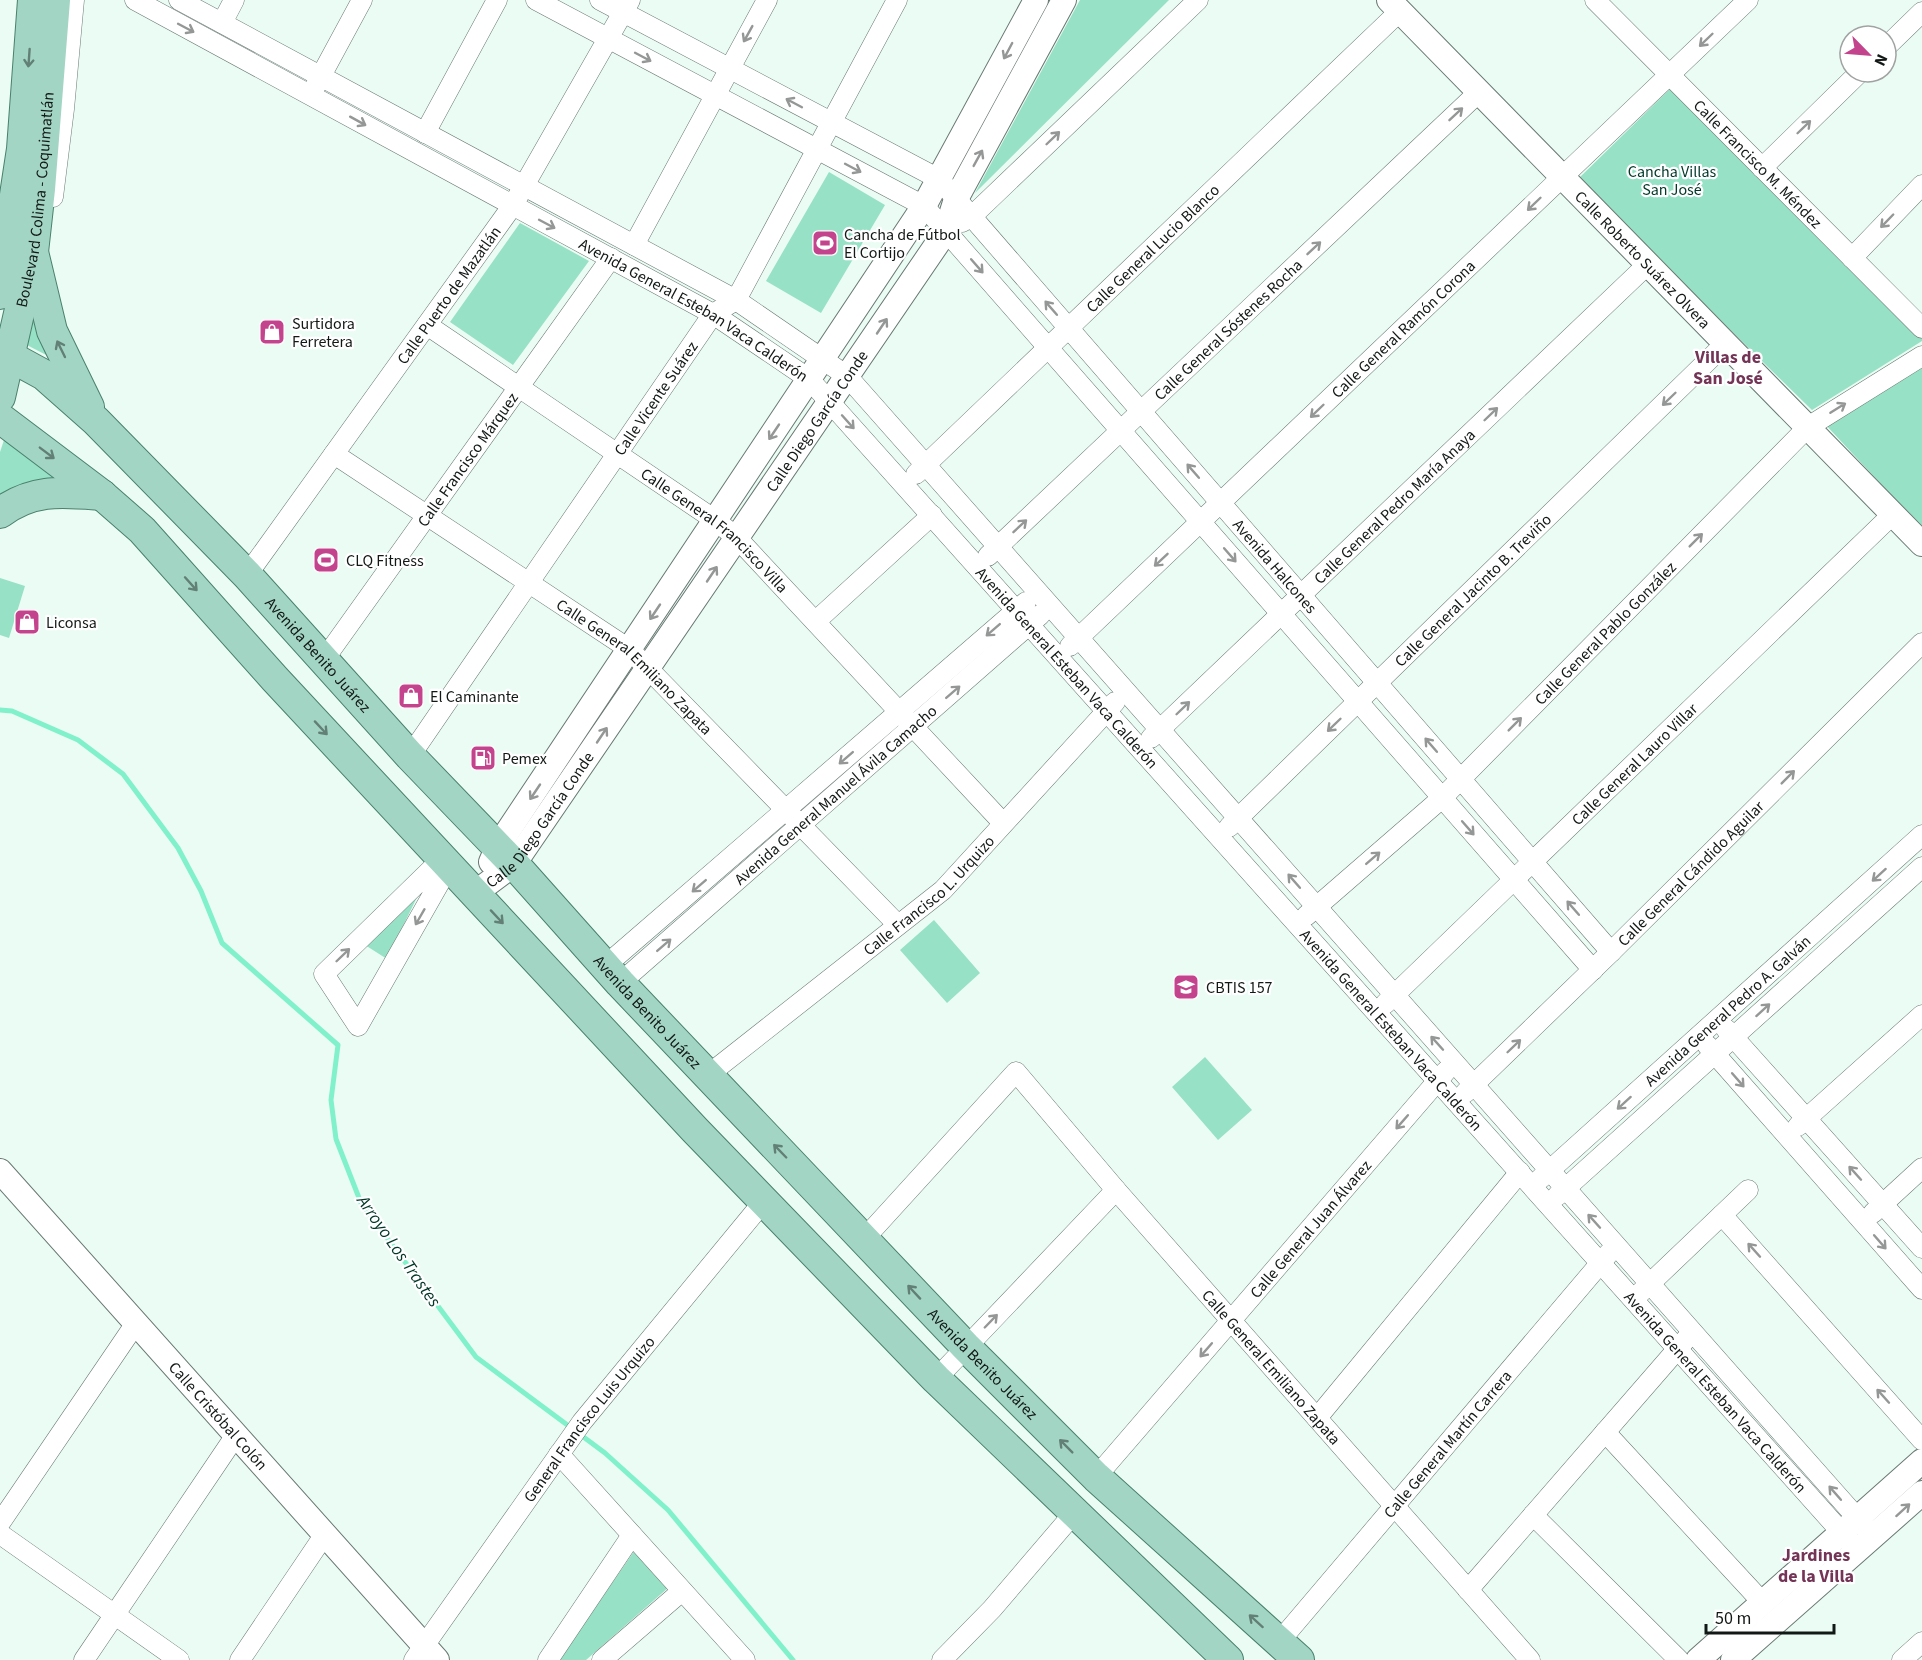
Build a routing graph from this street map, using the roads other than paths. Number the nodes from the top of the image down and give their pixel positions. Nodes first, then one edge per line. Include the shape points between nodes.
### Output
1 (33, 0) edge
2 (135, 0) edge
3 (179, 0) edge
4 (234, 0) edge
5 (362, 0) edge
6 (497, 0) edge
7 (536, 0) edge
8 (600, 0) edge
9 (767, 0) edge
10 (897, 0) edge
11 (1036, 0) edge
12 (1064, 0) edge
13 (1198, 0) edge
14 (1595, 0) edge
15 (1748, 0) edge
16 (69, 1) edge
17 (626, 6) edge
18 (1395, 6) edge
19 (1922, 12) edge
20 (222, 24) junction
21 (1898, 35) edge
22 (609, 39) junction
23 (729, 68) junction
24 (1670, 75) junction
25 (321, 77) junction
26 (1848, 84) edge
27 (1479, 92) junction
28 (310, 95) junction
29 (715, 95) junction
30 (831, 122) junction
31 (425, 133) junction
32 (817, 149) junction
33 (464, 154) junction
34 (1762, 168) junction
35 (453, 173) junction
36 (1563, 177) junction
37 (939, 179) junction
38 (1922, 185) edge
39 (525, 187) junction
40 (513, 205) junction
41 (924, 206) junction
42 (963, 208) junction
43 (946, 231) junction
44 (634, 245) junction
45 (33, 252) junction
46 (611, 258) junction
47 (1852, 258) junction
48 (1648, 264) junction
49 (1, 285) edge
50 (736, 300) junction
51 (713, 314) junction
52 (427, 325) junction
53 (1069, 328) junction
54 (1922, 328) edge
55 (1726, 343) junction
56 (1048, 348) junction
57 (5, 353) edge
58 (1922, 356) edge
59 (816, 369) junction
60 (847, 376) junction
61 (519, 387) junction
62 (0, 397) edge
63 (830, 401) junction
64 (1141, 412) junction
65 (0, 418) edge
66 (96, 421) junction
67 (1808, 427) junction
68 (1121, 431) junction
69 (334, 454) junction
70 (617, 454) junction
71 (925, 465) junction
72 (905, 485) junction
73 (102, 495) junction
74 (1221, 503) junction
75 (0, 513) edge
76 (1893, 514) junction
77 (427, 515) junction
78 (932, 515) junction
79 (715, 520) junction
80 (1201, 522) junction
81 (737, 538) junction
82 (1922, 544) edge
83 (998, 547) junction
84 (978, 566) junction
85 (247, 575) junction
86 (529, 583) junction
87 (1301, 596) junction
88 (1044, 599) junction
89 (1281, 614) junction
90 (1023, 617) junction
91 (816, 621) junction
92 (1078, 638) junction
93 (1922, 643) edge
94 (629, 649) junction
95 (1059, 657) junction
96 (323, 661) junction
97 (648, 668) junction
98 (1377, 683) junction
99 (1126, 691) junction
100 (1358, 702) junction
101 (1106, 710) junction
102 (900, 712) junction
103 (913, 726) junction
104 (1160, 730) junction
105 (1141, 748) junction
106 (411, 756) junction
107 (1461, 779) junction
108 (1442, 798) junction
109 (787, 809) junction
110 (1238, 818) junction
111 (1004, 823) junction
112 (802, 824) junction
113 (1922, 835) edge
114 (1219, 836) junction
115 (506, 855) junction
116 (446, 862) junction
117 (1532, 862) junction
118 (1922, 867) edge
119 (1514, 880) junction
120 (475, 893) junction
121 (1317, 907) junction
122 (897, 924) junction
123 (1297, 924) junction
124 (1611, 952) junction
125 (1593, 970) junction
126 (612, 975) junction
127 (1394, 995) junction
128 (1377, 1012) junction
129 (1922, 1015) edge
130 (1718, 1019) junction
131 (1699, 1036) junction
132 (1733, 1037) junction
133 (1714, 1054) junction
134 (1454, 1062) junction
135 (708, 1075) junction
136 (1438, 1080) junction
137 (1474, 1085) junction
138 (1456, 1101) junction
139 (1807, 1119) junction
140 (1787, 1136) junction
141 (1922, 1168) edge
142 (0, 1171) edge
143 (1550, 1171) junction
144 (1526, 1179) junction
145 (1565, 1188) junction
146 (1116, 1190) junction
147 (1748, 1190) dead end
148 (764, 1201) junction
149 (1548, 1204) junction
150 (1883, 1204) junction
151 (1722, 1215) junction
152 (1863, 1222) junction
153 (864, 1239) junction
154 (1616, 1246) junction
155 (1922, 1248) edge
156 (1601, 1263) junction
157 (1650, 1284) junction
158 (1922, 1289) edge
159 (1634, 1299) junction
160 (1231, 1320) junction
161 (136, 1323) junction
162 (1692, 1332) junction
163 (966, 1347) junction
164 (1678, 1348) junction
165 (936, 1379) junction
166 (1317, 1418) junction
167 (1605, 1432) junction
168 (236, 1435) junction
169 (1922, 1440) edge
170 (562, 1450) junction
171 (1922, 1461) edge
172 (1096, 1477) junction
173 (1922, 1493) edge
174 (1395, 1507) junction
175 (1075, 1512) junction
176 (1533, 1515) junction
177 (0, 1523) edge
178 (0, 1534) edge
179 (325, 1534) junction
180 (1858, 1534) junction
181 (632, 1535) junction
182 (1468, 1590) junction
183 (682, 1591) junction
184 (1763, 1603) junction
185 (115, 1615) junction
186 (1922, 1642) edge
187 (1289, 1651) edge
188 (425, 1655) edge
189 (84, 1660) edge
190 (179, 1660) edge
191 (240, 1660) edge
192 (548, 1660) edge
193 (602, 1660) edge
194 (745, 1660) edge
195 (942, 1660) edge
196 (1228, 1660) edge
197 (1530, 1660) edge
198 (1680, 1660) edge
199 (1698, 1660) edge
200 (1733, 1660) edge
201 (1902, 1660) edge

1 -> 49 main road, Boulevard Colima - Coquimatlán via 22,149
2 -> 28 street, Avenida General Esteban Vaca Calderón
3 - 20 street, Avenida General Esteban Vaca Calderón
4 - 20 street
5 - 25 street
6 - 31 street
7 - 22 street
8 - 17 street
9 -> 23 street
10 - 30 street
11 -> 37 street, Calle Diego García Conde
42 -> 12 street, Calle Diego García Conde
42 -> 13 street
14 - 24 street, Calle Francisco M. Méndez
15 -> 24 street, Calle General Ramón Corona
16 - 45 main road, Boulevard Colima - Coquimatlán
17 - 22 street, Calle Puerto de Mazatlán
17 - 23 street
18 - 27 street, Calle Roberto Suárez Olvera
18 - 53 street, Calle General Lucio Blanco
19 - 21 street
20 - 25 street, Avenida General Esteban Vaca Calderón
22 -> 29 street
22 - 39 street, Calle Puerto de Mazatlán
23 - 29 street
30 -> 23 street
24 - 34 street, Calle Francisco M. Méndez
24 - 36 street, Calle General Ramón Corona
25 - 28 street
25 - 31 street, Avenida General Esteban Vaca Calderón
34 -> 26 street
27 - 36 street, Calle Roberto Suárez Olvera
64 -> 27 street, Calle General Sóstenes Rocha
28 -> 35 street, Avenida General Esteban Vaca Calderón
29 - 32 street
29 - 44 street
30 - 32 street
30 - 37 street
31 - 33 street, Avenida General Esteban Vaca Calderón
32 -> 41 street
32 - 50 street
33 - 35 street
33 - 39 street, Avenida General Esteban Vaca Calderón
34 - 47 street, Calle Francisco M. Méndez
35 - 40 street, Avenida General Esteban Vaca Calderón
36 - 48 street, Calle Roberto Suárez Olvera
36 -> 74 street, Calle General Ramón Corona
37 - 41 street, Calle Diego García Conde
37 - 42 street, Avenida Halcones
38 -> 47 street
39 - 40 street, Calle Puerto de Mazatlán
39 - 44 street, Avenida General Esteban Vaca Calderón
40 -> 46 street, Avenida General Esteban Vaca Calderón
40 - 52 street, Calle Puerto de Mazatlán
41 - 43 street, Avenida Halcones
41 - 59 street, Calle Diego García Conde
42 - 43 street, Calle Diego García Conde
53 -> 42 street, Avenida Halcones
43 -> 56 street, Avenida Halcones
60 -> 43 street, Calle Diego García Conde
44 - 50 street, Avenida General Esteban Vaca Calderón
45 - 57 main road, Boulevard Colima - Coquimatlán
66 -> 45 main road via 52,331
46 - 51 street, Avenida General Esteban Vaca Calderón
46 - 61 street, Calle Francisco Márquez
47 - 54 street, Calle Francisco M. Méndez
48 - 55 street, Calle Roberto Suárez Olvera
87 -> 48 street, Calle General Pedro María Anaya
50 - 51 street, Calle Vicente Suárez
50 - 59 street, Avenida General Esteban Vaca Calderón
51 - 59 street, Avenida General Esteban Vaca Calderón
51 - 70 street, Calle Vicente Suárez
52 - 61 street, Calle General Francisco Villa
52 - 69 street, Calle Puerto de Mazatlán
53 - 56 street, Calle General Lucio Blanco
53 - 64 street, Avenida Halcones
55 - 67 street, Calle Roberto Suárez Olvera
55 -> 98 street, Calle General Jacinto B. Treviño
56 - 68 street, Avenida Halcones
56 - 71 street, Calle General Lucio Blanco
57 - 62 main road, Boulevard Colima - Coquimatlán
57 - 66 main road, Avenida Benito Juárez via 44,375
67 -> 58 street, Calle General Pablo González
59 - 60 street, Avenida General Esteban Vaca Calderón
59 - 63 street, Avenida General Esteban Vaca Calderón
59 -> 79 street, Calle Diego García Conde
60 - 63 street, Calle Diego García Conde
60 - 71 street, Avenida General Esteban Vaca Calderón
61 - 70 street, Calle General Francisco Villa
61 - 77 street, Calle Francisco Márquez
63 -> 72 street, Avenida General Esteban Vaca Calderón
63 - 81 street, Calle Diego García Conde
64 - 68 street, Calle General Sóstenes Rocha
74 -> 64 street, Avenida Halcones
65 -> 73 main road
66 - 85 main road, Avenida Benito Juárez
67 - 76 street, Calle Roberto Suárez Olvera
107 -> 67 street, Calle General Pablo González
68 - 80 street, Avenida Halcones
83 -> 68 street, Calle General Sóstenes Rocha
69 - 77 street, Calle General Emiliano Zapata
69 - 85 street, Calle Puerto de Mazatlán
70 - 79 street, Calle General Francisco Villa
70 - 86 street, Calle Vicente Suárez
71 - 72 street, Calle General Lucio Blanco
71 - 83 street, Avenida General Esteban Vaca Calderón
72 - 78 street, Avenida General Esteban Vaca Calderón
73 - 75 main road via 36,495
73 -> 116 main road via 142,530
74 - 80 street, Calle General Ramón Corona
74 - 87 street, Avenida Halcones
76 - 82 street, Calle Roberto Suárez Olvera
76 - 117 street, Calle General Lauro Villar
77 - 86 street, Calle General Emiliano Zapata
77 - 96 street, Calle Francisco Márquez
78 - 84 street, Avenida General Esteban Vaca Calderón
78 - 91 street
79 - 81 street, Calle General Francisco Villa
79 -> 94 street, Calle Diego García Conde
80 -> 89 street, Avenida Halcones
80 -> 92 street, Calle General Ramón Corona
81 - 91 street, Calle General Francisco Villa
97 -> 81 street, Calle Diego García Conde
83 - 84 street, Calle General Sóstenes Rocha
83 - 88 street, Avenida General Esteban Vaca Calderón
84 - 90 street, Avenida General Esteban Vaca Calderón
85 - 96 main road, Avenida Benito Juárez
86 - 94 street, Calle General Emiliano Zapata
86 - 106 street, Calle Vicente Suárez
87 - 89 street, Calle General Pedro María Anaya
87 - 98 street, Avenida Halcones
88 - 90 street, Avenida General Manuel Ávila Camacho
88 - 92 street, Avenida General Esteban Vaca Calderón
89 - 100 street, Avenida Halcones
104 -> 89 street, Calle General Pedro María Anaya
90 - 95 street, Avenida General Esteban Vaca Calderón
90 -> 102 street, Avenida General Manuel Ávila Camacho
103 -> 90 street, Avenida General Manuel Ávila Camacho
91 - 102 street, Calle General Francisco Villa
92 - 95 street, Calle General Ramón Corona
92 - 99 street, Avenida General Esteban Vaca Calderón
124 -> 93 street, Calle General Cándido Aguilar
94 - 97 street, Calle General Emiliano Zapata
94 -> 115 street, Calle Diego García Conde
95 - 101 street, Avenida General Esteban Vaca Calderón
96 - 106 main road, Avenida Benito Juárez
97 - 109 street, Calle General Emiliano Zapata
115 -> 97 street, Calle Diego García Conde
98 - 100 street, Calle General Jacinto B. Treviño
107 -> 98 street, Avenida Halcones
99 - 101 street, Calle Francisco L. Urquizo
99 - 104 street, Avenida General Esteban Vaca Calderón
100 - 108 street, Avenida Halcones
100 -> 110 street, Calle General Jacinto B. Treviño
101 - 105 street, Avenida General Esteban Vaca Calderón
101 - 111 street, Calle Francisco L. Urquizo
102 - 103 street, Calle General Francisco Villa
102 -> 109 street, Avenida General Manuel Ávila Camacho
103 - 111 street, Calle General Francisco Villa
103 - 112 street, Avenida General Manuel Ávila Camacho
104 - 105 street, Calle General Pedro María Anaya
104 - 110 street, Avenida General Esteban Vaca Calderón
105 - 114 street, Avenida General Esteban Vaca Calderón
106 - 115 main road, Avenida Benito Juárez
107 - 108 street, Calle General Pablo González
107 - 117 street, Avenida Halcones
108 -> 119 street, Avenida Halcones
121 -> 108 street, Calle General Pablo González
109 - 112 street, Calle General Emiliano Zapata
109 -> 126 street, Avenida General Manuel Ávila Camacho
110 - 114 street, Calle General Jacinto B. Treviño
121 -> 110 street, Avenida General Esteban Vaca Calderón
111 - 122 street, Calle Francisco L. Urquizo via 943,890
112 - 122 street, Calle General Emiliano Zapata
126 -> 112 street, Avenida General Manuel Ávila Camacho
113 -> 130 street, Avenida General Pedro A. Galván
114 - 123 street, Avenida General Esteban Vaca Calderón
115 - 120 street, Calle Diego García Conde
115 - 126 main road, Avenida Benito Juárez
116 -> 116 street via 358,1026 324,974
116 - 120 main road
117 - 119 street, Calle General Lauro Villar
124 -> 117 street, Avenida Halcones
132 -> 118 street, Avenida General Pedro A. Galván
119 - 125 street, Avenida Halcones
119 - 127 street, Calle General Lauro Villar
120 -> 148 main road
121 - 123 street, Calle General Pablo González
121 - 127 street, Avenida General Esteban Vaca Calderón
122 - 135 street, Calle Francisco L. Urquizo
123 - 128 street, Avenida General Esteban Vaca Calderón
124 - 125 street, Calle General Cándido Aguilar
137 -> 125 street, Calle General Cándido Aguilar
126 - 135 main road, Avenida Benito Juárez
127 - 128 street, Calle General Lauro Villar
134 -> 127 street, Avenida General Esteban Vaca Calderón
128 - 136 street, Avenida General Esteban Vaca Calderón
129 - 139 street
130 - 131 street, Avenida General Pedro A. Galván
130 - 132 street
131 - 133 street
131 -> 143 street, Avenida General Pedro A. Galván
132 - 133 street, Avenida General Pedro A. Galván
132 - 139 street
133 -> 140 street
133 - 145 street, Avenida General Pedro A. Galván
134 - 136 street, Calle General Juan Álvarez
134 - 137 street, Avenida General Esteban Vaca Calderón
153 -> 135 main road, Avenida Benito Juárez
136 - 138 street, Avenida General Esteban Vaca Calderón
136 -> 160 street, Calle General Juan Álvarez
137 - 138 street, Calle General Cándido Aguilar
137 - 143 street, Avenida General Esteban Vaca Calderón
138 - 144 street, Avenida General Esteban Vaca Calderón
139 - 140 street
150 -> 139 street
140 - 152 street
141 - 150 street
142 - 161 street, Calle Cristóbal Colón
143 - 144 street, Avenida General Pedro A. Galván
143 - 145 street, Avenida General Esteban Vaca Calderón
144 - 149 street, Avenida General Esteban Vaca Calderón
144 - 166 street, Avenida General Pedro A. Galván
145 - 149 street, Avenida General Pedro A. Galván
154 -> 145 street, Avenida General Esteban Vaca Calderón
146 - 153 street, Calle General Emiliano Zapata via 1016,1072
146 - 160 street, Calle General Emiliano Zapata
163 -> 146 street
147 - 151 street
148 - 165 main road
148 - 170 street, General Francisco Luis Urquizo
149 - 156 street, Avenida General Esteban Vaca Calderón
150 - 152 street
150 - 155 street
151 - 157 street
169 -> 151 street
152 -> 158 street
163 -> 153 main road, Avenida Benito Juárez
154 - 156 street, Calle General Martín Carrera
154 - 157 street, Avenida General Esteban Vaca Calderón
156 - 159 street, Avenida General Esteban Vaca Calderón
156 - 174 street, Calle General Martín Carrera
157 - 159 street
157 - 162 street, Avenida General Esteban Vaca Calderón
159 - 164 street, Avenida General Esteban Vaca Calderón
160 - 166 street, Calle General Emiliano Zapata
160 -> 172 street, Calle General Juan Álvarez
161 - 168 street, Calle Cristóbal Colón
161 - 177 street
162 - 164 street
180 -> 162 street, Avenida General Esteban Vaca Calderón
163 - 165 street
172 -> 163 main road, Avenida Benito Juárez
164 - 167 street
164 - 180 street, Avenida General Esteban Vaca Calderón
165 - 175 main road
166 - 174 street, Calle General Emiliano Zapata
167 - 176 street
167 - 184 street
168 - 179 street, Calle Cristóbal Colón
168 - 185 street
170 - 181 street
170 - 188 street, General Francisco Luis Urquizo
171 - 180 street
187 -> 172 main road, Avenida Benito Juárez
180 -> 173 street
174 - 182 street, Calle General Emiliano Zapata
174 - 187 street, Calle General Martín Carrera
175 - 195 street via 992,1609
175 - 196 main road
176 - 182 street
176 - 198 street
178 - 185 street
179 - 188 street, Calle Cristóbal Colón
179 - 191 street
180 - 184 street
180 - 200 street
181 - 183 street
181 - 192 street
182 - 197 street, Calle General Emiliano Zapata
183 - 193 street
183 - 194 street
184 - 199 street
185 - 189 street
185 - 190 street
186 - 201 street

